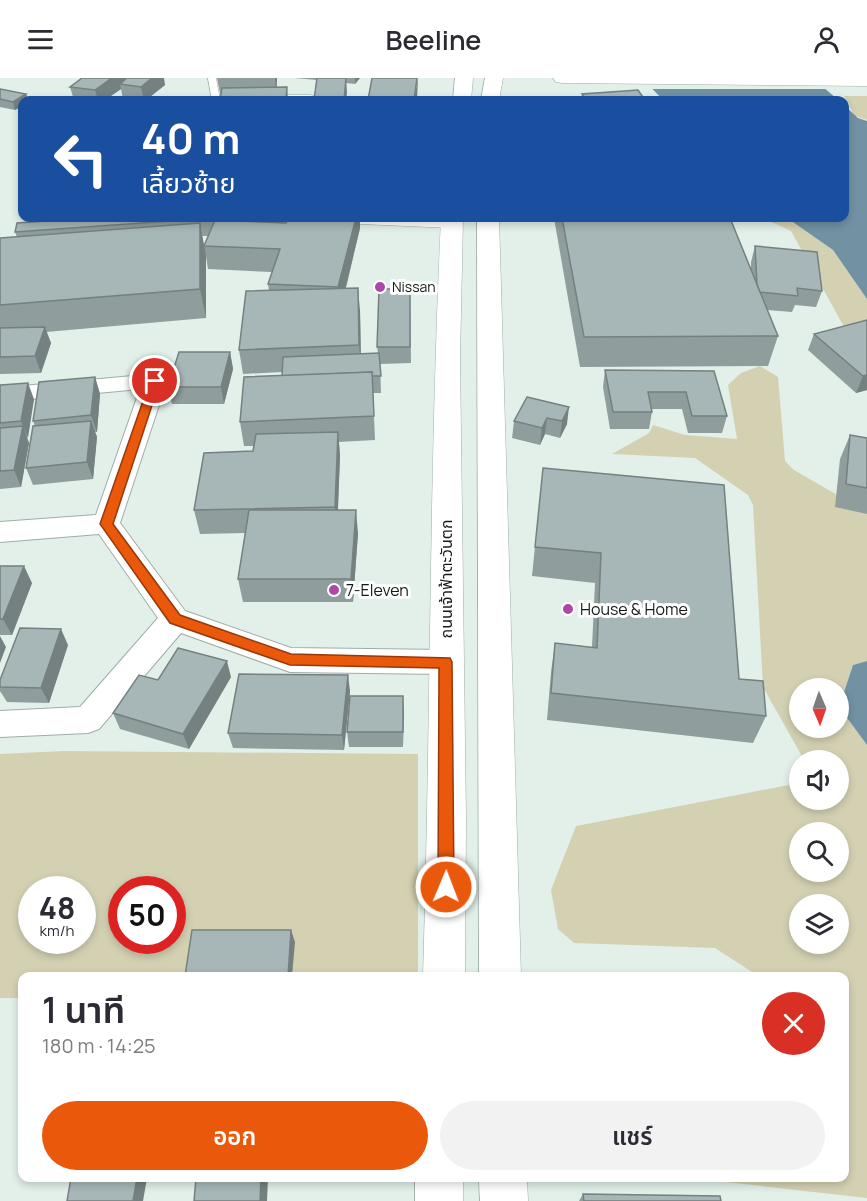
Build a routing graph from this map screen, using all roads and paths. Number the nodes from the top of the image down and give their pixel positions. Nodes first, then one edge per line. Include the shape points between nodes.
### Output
1 (212, 78) edge
2 (464, 78) edge
3 (494, 78) edge
4 (562, 78) edge
5 (602, 79) edge
6 (864, 80) edge
7 (215, 96) edge
8 (462, 96) edge
9 (491, 96) edge
10 (452, 222) edge
11 (488, 222) edge
12 (0, 396) edge
13 (106, 524) junction
14 (0, 532) edge
15 (175, 619) junction
16 (446, 662) junction
17 (0, 724) edge
18 (444, 972) edge
19 (500, 972) edge
20 (439, 1182) edge
21 (503, 1182) edge
22 (439, 1201) edge
23 (504, 1201) edge

1 - 7 lane
2 - 8 main road
3 - 9 main road
4 - 5 main road
5 - 6 main road
10 - 16 main road, ถนนเจ้าฟ้าตะวันตก via 447,358
11 - 19 main road
12 - 13 street via 155,381
13 - 14 street
13 - 15 street
15 - 16 street via 290,660
15 - 17 street via 88,720
16 - 18 main road, ถนนเจ้าฟ้าตะวันตก
20 - 22 main road
21 - 23 main road

